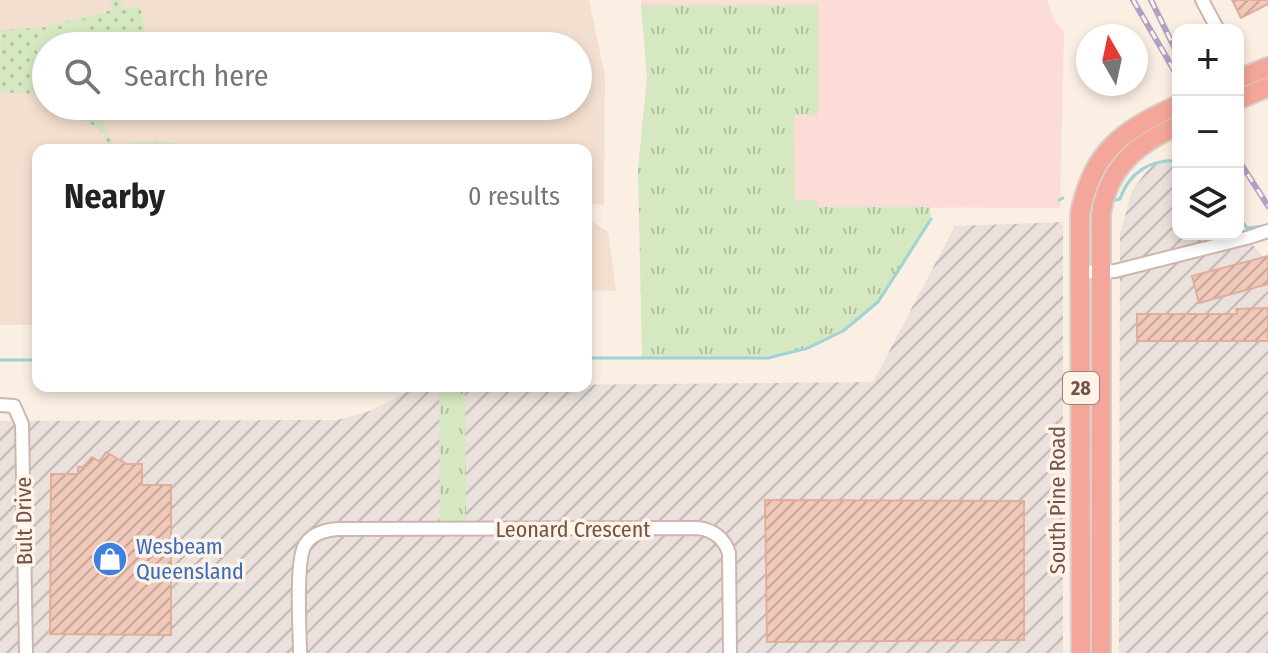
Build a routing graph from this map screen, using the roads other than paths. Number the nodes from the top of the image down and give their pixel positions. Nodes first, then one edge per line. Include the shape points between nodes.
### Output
1 (1202, 0) edge
2 (1215, 24) edge
3 (1268, 67) edge
4 (1246, 85) edge
5 (1172, 108) edge
6 (1172, 129) edge
7 (1268, 231) edge
8 (1080, 272) junction
9 (1100, 272) junction
10 (0, 405) edge
11 (26, 653) edge
12 (300, 653) edge
13 (730, 653) edge
14 (1081, 653) edge
15 (1101, 653) edge

1 - 2 street
3 - 4 highway
5 - 8 highway, South Pine Road / 28 via 1122,135 1098,162 1080,214
6 - 9 highway, South Pine Road / 28 via 1132,152 1111,179 1101,214
7 - 9 street
8 - 9 street
8 - 14 highway, South Pine Road / 28
9 - 15 highway, South Pine Road / 28
10 - 11 street, Bult Drive via 14,406 22,424
12 - 13 street, Leonard Crescent via 302,549 319,532 338,529 707,530 722,539 729,553

